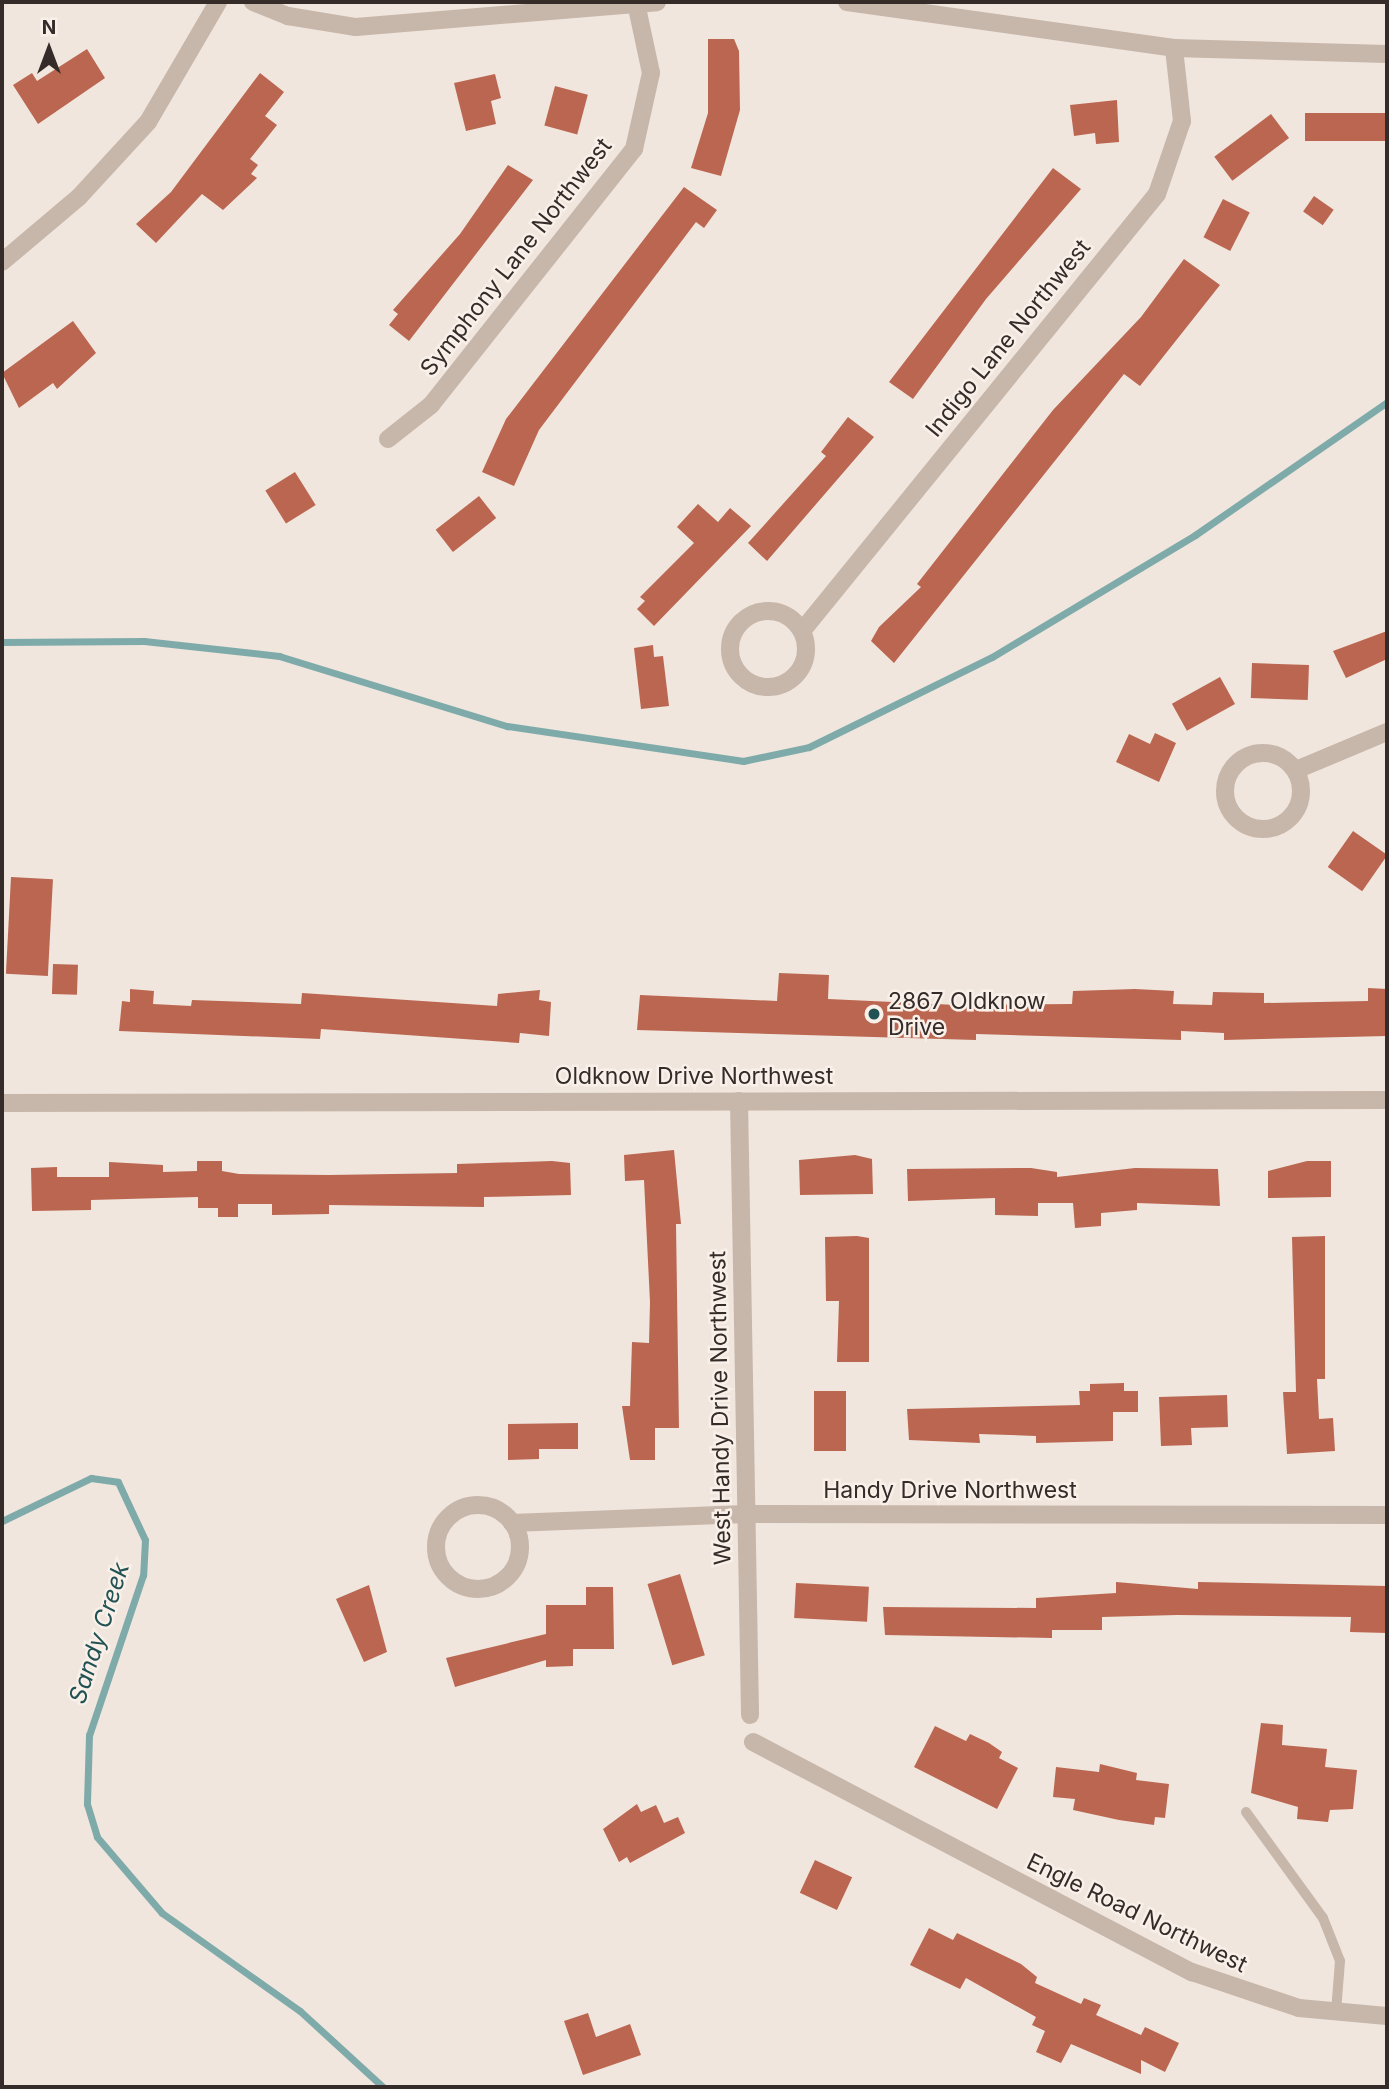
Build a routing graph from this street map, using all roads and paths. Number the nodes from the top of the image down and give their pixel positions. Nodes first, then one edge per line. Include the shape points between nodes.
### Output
1 (218, 2) edge
2 (253, 2) edge
3 (657, 2) edge
4 (847, 2) edge
5 (636, 3) edge
6 (1174, 48) junction
7 (1387, 54) edge
8 (2, 262) edge
9 (388, 439) dead end
10 (802, 631) junction
11 (1387, 732) edge
12 (1296, 770) junction
13 (1387, 1100) edge
14 (739, 1101) junction
15 (2, 1103) edge
16 (746, 1514) junction
17 (1387, 1516) edge
18 (512, 1523) junction
19 (750, 1715) dead end
20 (753, 1742) dead end
21 (1246, 1812) dead end
22 (1336, 2012) junction
23 (1387, 2016) edge

1 - 8 street via 148,122 79,197
2 - 5 street via 288,16 356,27
3 - 5 street
4 - 6 street
5 - 9 street, Symphony Lane Northwest via 651,74 634,149 430,405
6 - 7 street
6 - 10 street, Indigo Lane Northwest via 1182,121 1157,194
10 - 10 street via 771,611 747,617 731,636 737,673 758,687 783,685 802,668
11 - 12 street
12 - 12 street via 1302,794 1283,824 1248,827 1229,810 1225,785 1238,762 1275,754
13 - 14 street, Oldknow Drive Northwest
14 - 15 street, Oldknow Drive Northwest
14 - 16 street, West Handy Drive Northwest
16 - 17 street, Handy Drive Northwest
16 - 18 street, Handy Drive Northwest
16 - 19 street, West Handy Drive Northwest
18 - 18 street via 490,1507 461,1508 438,1534 441,1568 474,1589 500,1583 520,1549
20 - 22 street, Engle Road Northwest via 1192,1972 1244,1993
21 - 22 lane via 1322,1918 1339,1961
22 - 23 street, Engle Road Northwest

